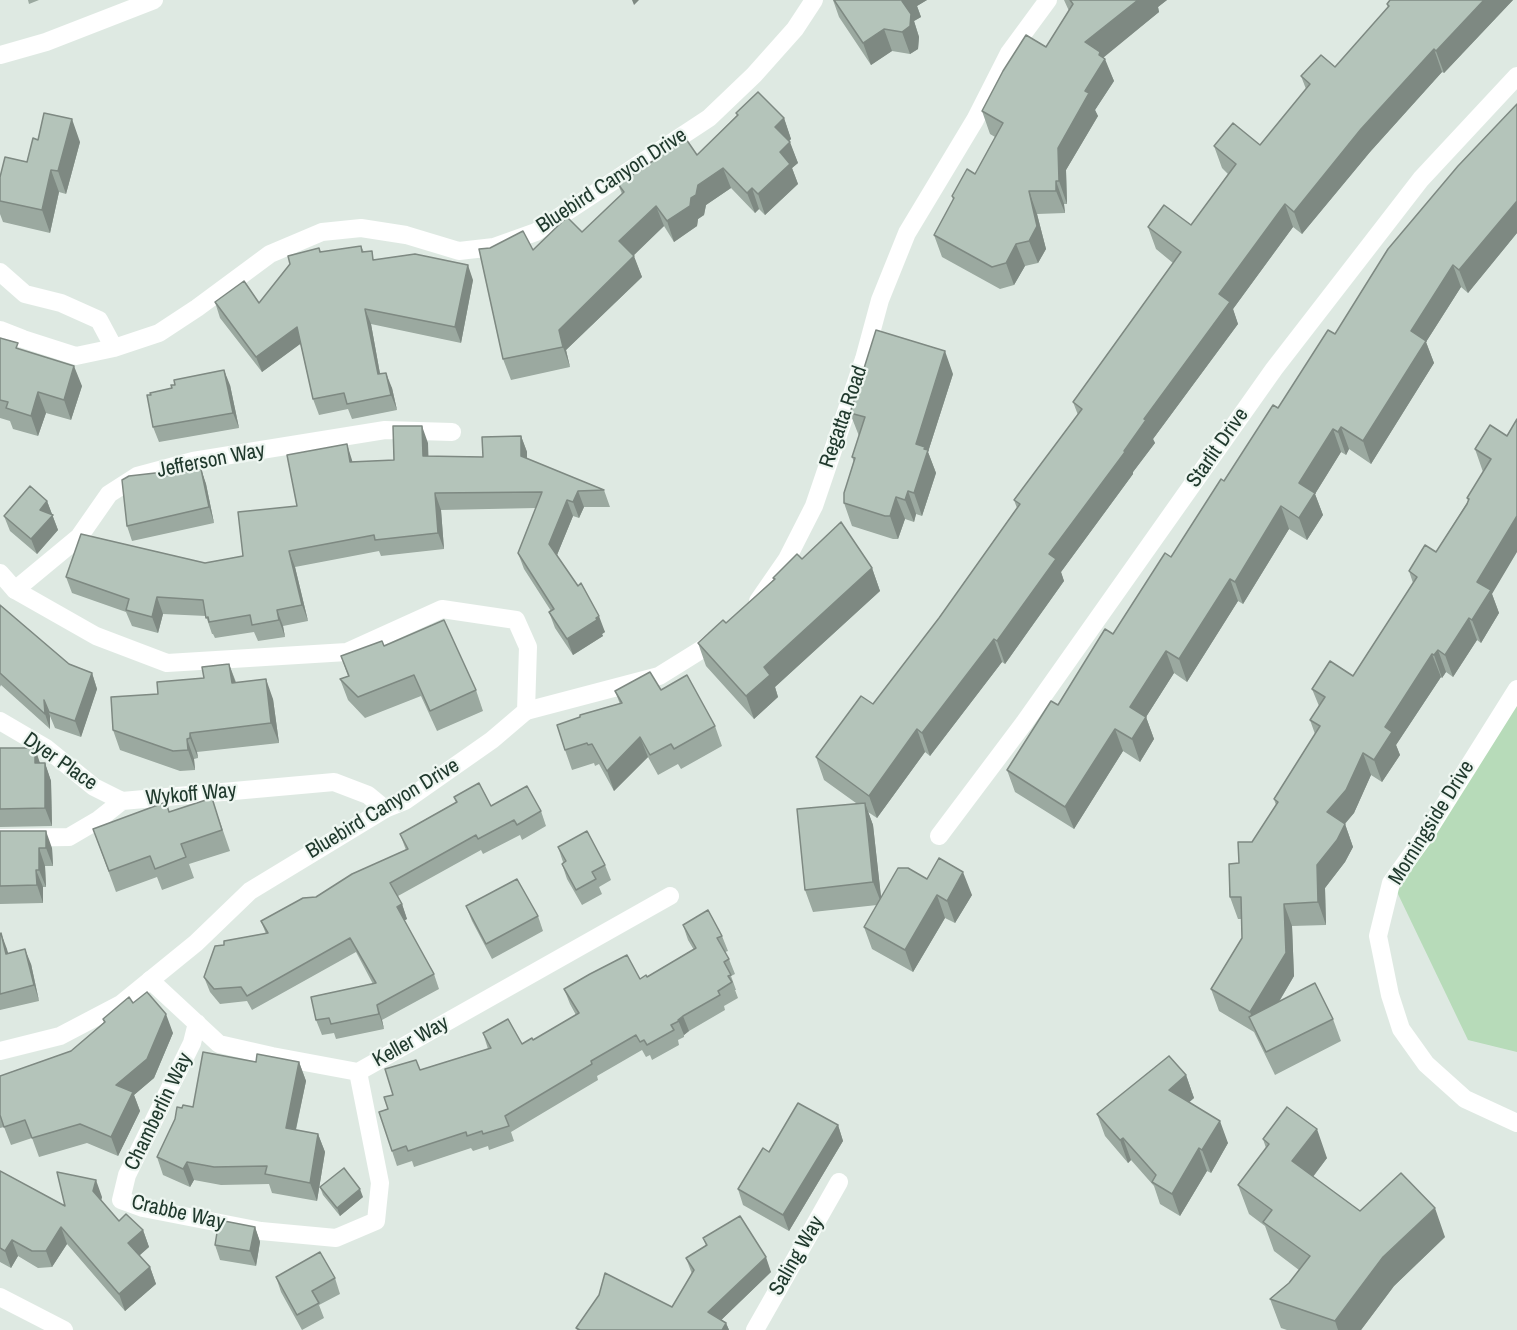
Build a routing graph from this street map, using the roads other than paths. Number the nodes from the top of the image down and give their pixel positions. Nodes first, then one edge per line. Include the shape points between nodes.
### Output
1 (154, 0) edge
2 (814, 0) edge
3 (1047, 0) edge
4 (0, 55) edge
5 (1517, 76) edge
6 (0, 272) edge
7 (0, 330) edge
8 (114, 348) junction
9 (452, 432) dead end
10 (0, 573) edge
11 (15, 590) junction
12 (1517, 689) edge
13 (526, 711) junction
14 (0, 721) edge
15 (122, 801) junction
16 (385, 809) junction
17 (939, 836) dead end
18 (0, 838) edge
19 (670, 896) dead end
20 (150, 980) junction
21 (197, 1023) junction
22 (0, 1051) edge
23 (358, 1072) junction
24 (1517, 1122) edge
25 (839, 1182) dead end
26 (121, 1200) joint
27 (0, 1298) edge
28 (64, 1330) edge
29 (755, 1330) edge

1 - 4 street via 46,42
2 - 8 street, Bluebird Canyon Drive via 795,29 709,118 536,232 494,247 459,251 406,235 361,228 322,232 270,254 159,333
3 - 13 street, Regatta Road via 1009,53 975,120 907,233 880,300 814,506 787,559 753,608 704,648 659,676
5 - 17 street, Starlit Drive via 1421,178 1274,369 1024,723
6 - 8 street via 26,294 61,303 99,320
7 - 8 street, Bluebird Canyon Drive via 76,356
9 - 11 street, Jefferson Way via 385,430 193,461 137,476 109,494 79,537
10 - 11 street
11 - 13 street via 96,636 167,663 347,652 442,609 516,620 528,647
12 - 24 street, Morningside Drive via 1391,883 1378,936 1401,1029 1426,1064 1465,1099
13 - 16 street, Bluebird Canyon Drive via 405,801
14 - 15 street, Dyer Place via 46,748 94,787
15 - 16 street, Wykoff Way via 334,782 368,795
15 - 18 street, Wykoff Way via 69,837
16 - 20 street, Bluebird Canyon Drive via 250,891
19 - 23 street, Keller Way
20 - 21 street, Keller Way
20 - 22 street, Bluebird Canyon Drive via 121,1004 60,1036
21 - 23 street, Keller Way via 219,1044
21 - 26 street, Chamberlin Way via 192,1043 127,1175
23 - 26 street, Crabbe Way via 380,1183 376,1221 336,1238 261,1231 143,1208
25 - 29 street, Saling Way
27 - 28 street

